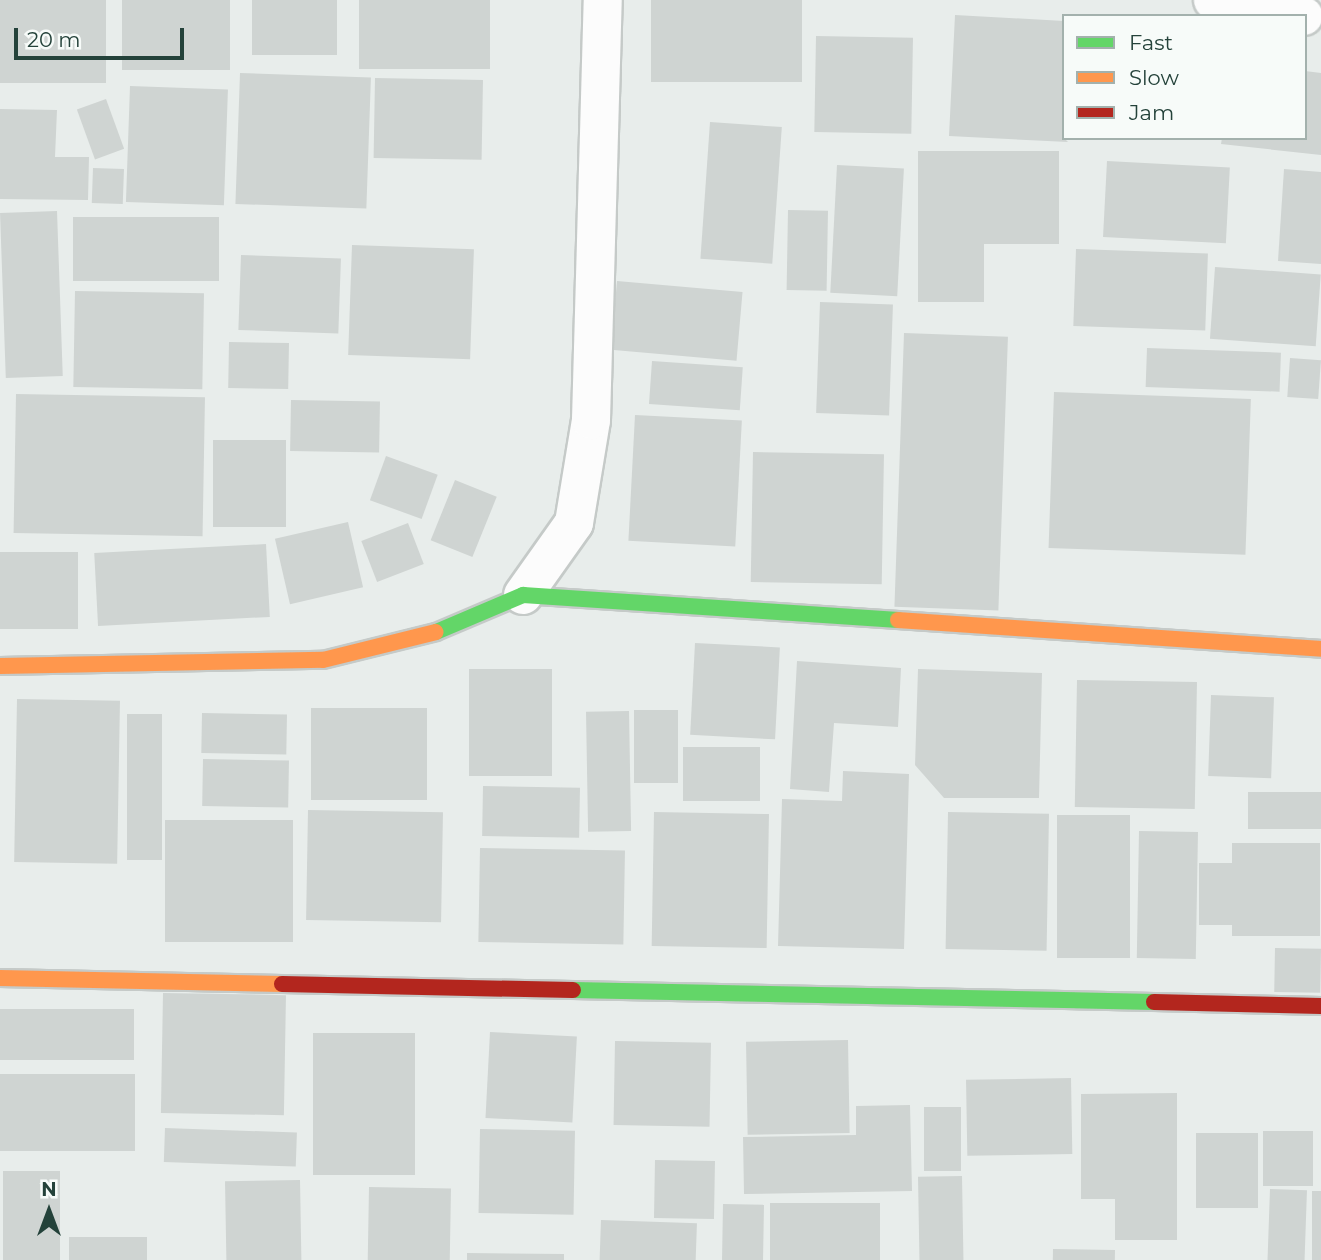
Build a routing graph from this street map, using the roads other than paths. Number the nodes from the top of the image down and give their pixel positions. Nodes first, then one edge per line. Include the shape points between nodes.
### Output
1 (604, 0) edge
2 (1213, 0) edge
3 (1293, 14) edge
4 (523, 595) junction
5 (1321, 649) edge
6 (0, 666) edge
7 (0, 978) edge
8 (1321, 1006) edge

1 - 4 street via 592,420 574,523
2 - 3 street
4 - 5 street
4 - 6 street via 432,634 323,660
7 - 8 street

